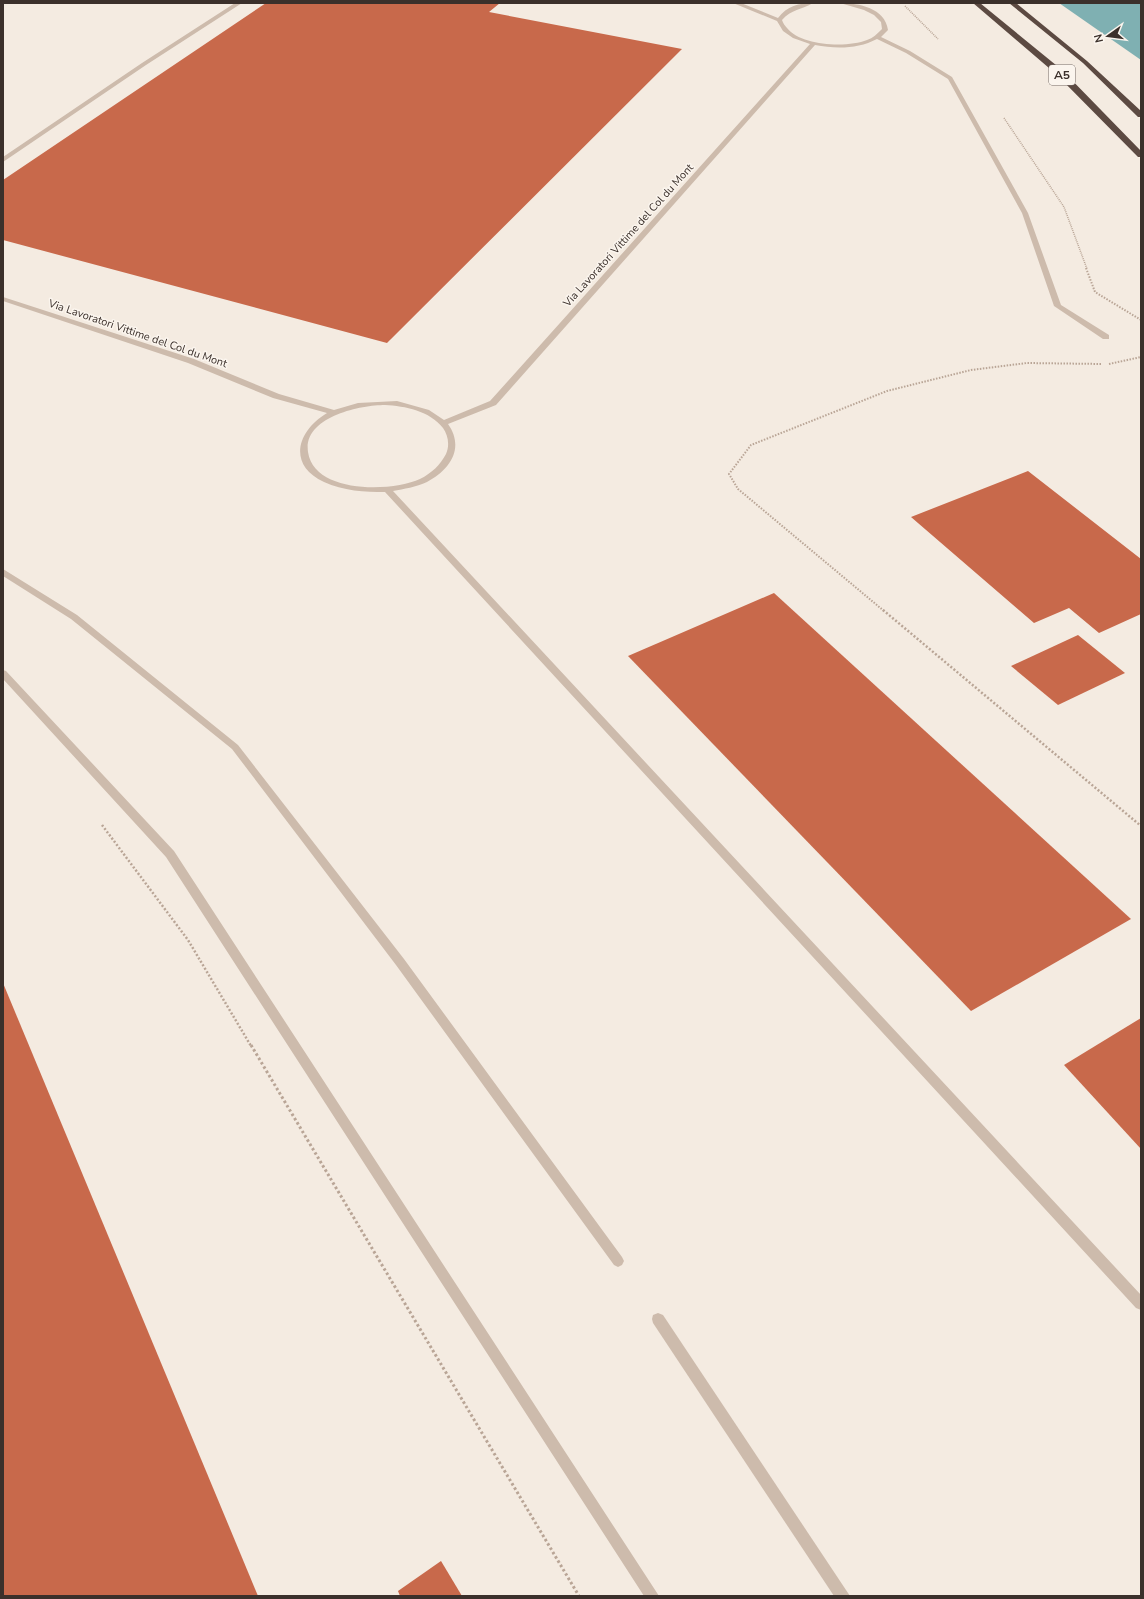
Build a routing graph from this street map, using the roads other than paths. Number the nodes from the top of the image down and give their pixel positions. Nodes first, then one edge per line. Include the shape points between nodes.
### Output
1 (239, 3) edge
2 (736, 3) edge
3 (810, 3) edge
4 (843, 3) edge
5 (975, 3) edge
6 (1012, 3) edge
7 (779, 20) junction
8 (878, 37) junction
9 (814, 43) junction
10 (1141, 115) edge
11 (1141, 155) edge
12 (3, 160) edge
13 (3, 299) edge
14 (1106, 338) dead end
15 (334, 413) junction
16 (444, 423) junction
17 (388, 490) junction
18 (3, 572) edge
19 (3, 673) edge
20 (618, 1261) dead end
21 (1141, 1304) edge
22 (658, 1319) dead end
23 (652, 1596) edge
24 (843, 1596) edge

1 - 12 street
2 - 7 street
3 - 7 street via 795,6 784,12
4 - 8 street via 865,8 877,14 884,22 885,30
5 - 11 highway, A5 via 1059,72
6 - 10 highway, A5 via 1085,62
7 - 9 street via 781,27 788,33
8 - 9 street via 849,45
8 - 14 street via 950,78 1024,213 1058,306
9 - 16 street, Via Lavoratori Vittime del Col du Mont via 493,403
13 - 15 street, Via Lavoratori Vittime del Col du Mont via 191,361 276,396
15 - 16 street via 357,405 382,402 414,407 428,412
15 - 17 street via 316,424 306,437 303,452 308,466 320,478 340,486 363,490
16 - 17 street via 452,435 452,449 446,463 431,475 412,484
17 - 21 street
18 - 20 street via 74,617 235,747 400,962
19 - 23 street via 170,854
22 - 24 street

